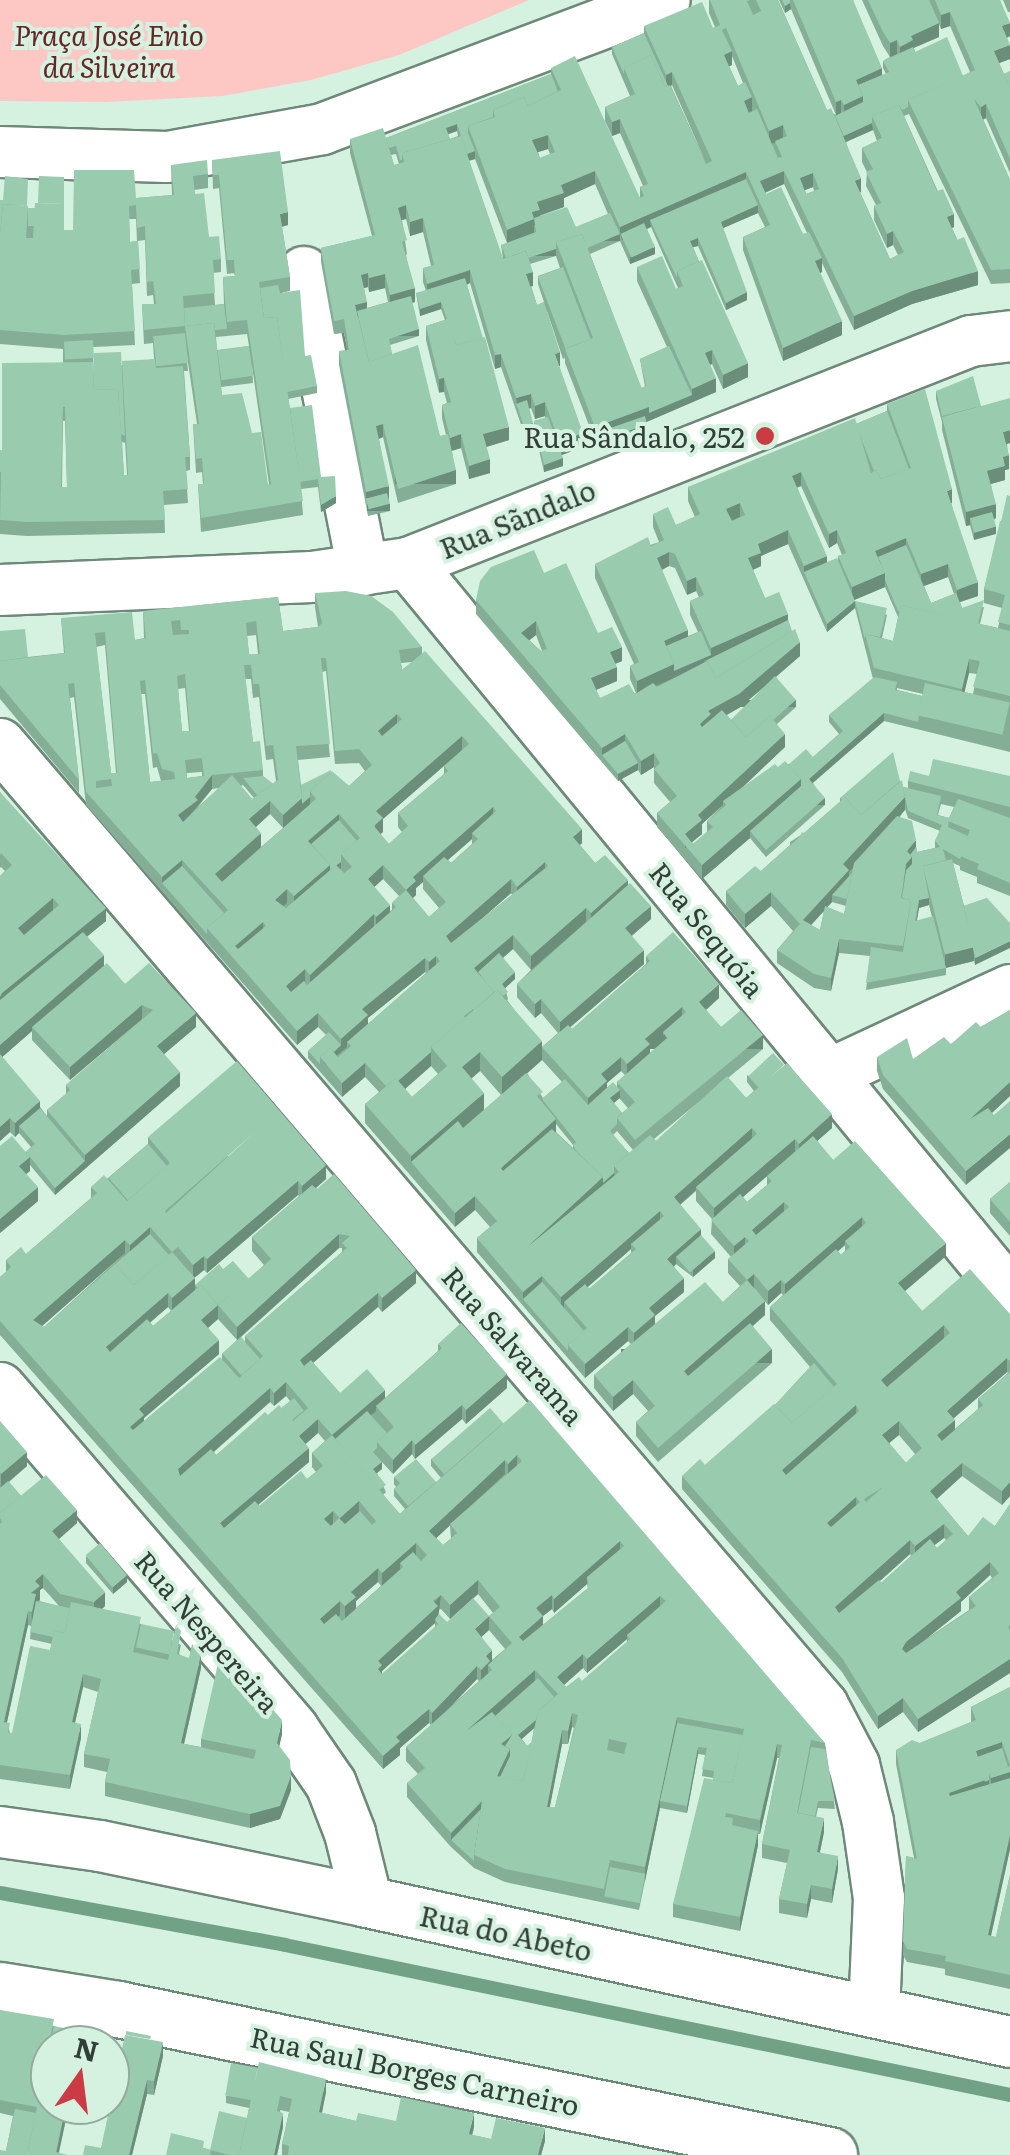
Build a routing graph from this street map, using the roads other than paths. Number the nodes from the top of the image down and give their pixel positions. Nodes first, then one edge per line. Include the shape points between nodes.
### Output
1 (665, 0) edge
2 (0, 152) edge
3 (304, 272) dead end
4 (1010, 336) edge
5 (386, 566) junction
6 (0, 590) edge
7 (0, 744) edge
8 (1010, 990) edge
9 (828, 1075) junction
10 (1010, 1294) edge
11 (0, 1388) edge
12 (0, 1832) edge
13 (367, 1902) junction
14 (0, 1990) edge
15 (874, 2012) junction
16 (1010, 2042) edge
17 (708, 2141) edge
18 (829, 2155) edge

1 - 2 street via 322,129 167,157
3 - 5 street
4 - 5 street, Rua Sãndalo via 971,341
5 - 6 street, Rua Sãndalo via 312,577
5 - 9 street, Rua Sequóia
7 - 15 street, Rua Salvarama via 823,1706 854,1765 868,1822 879,1898
8 - 9 street
9 - 10 street, Rua Sequóia
11 - 13 street, Rua Nespereira via 293,1730 331,1784
12 - 13 street, Rua do Abeto
13 - 15 street, Rua do Abeto
14 - 17 street, Rua Saul Borges Carneiro via 118,2009
15 - 16 street, Rua do Abeto
17 - 18 street, Rua Saul Borges Carneiro

